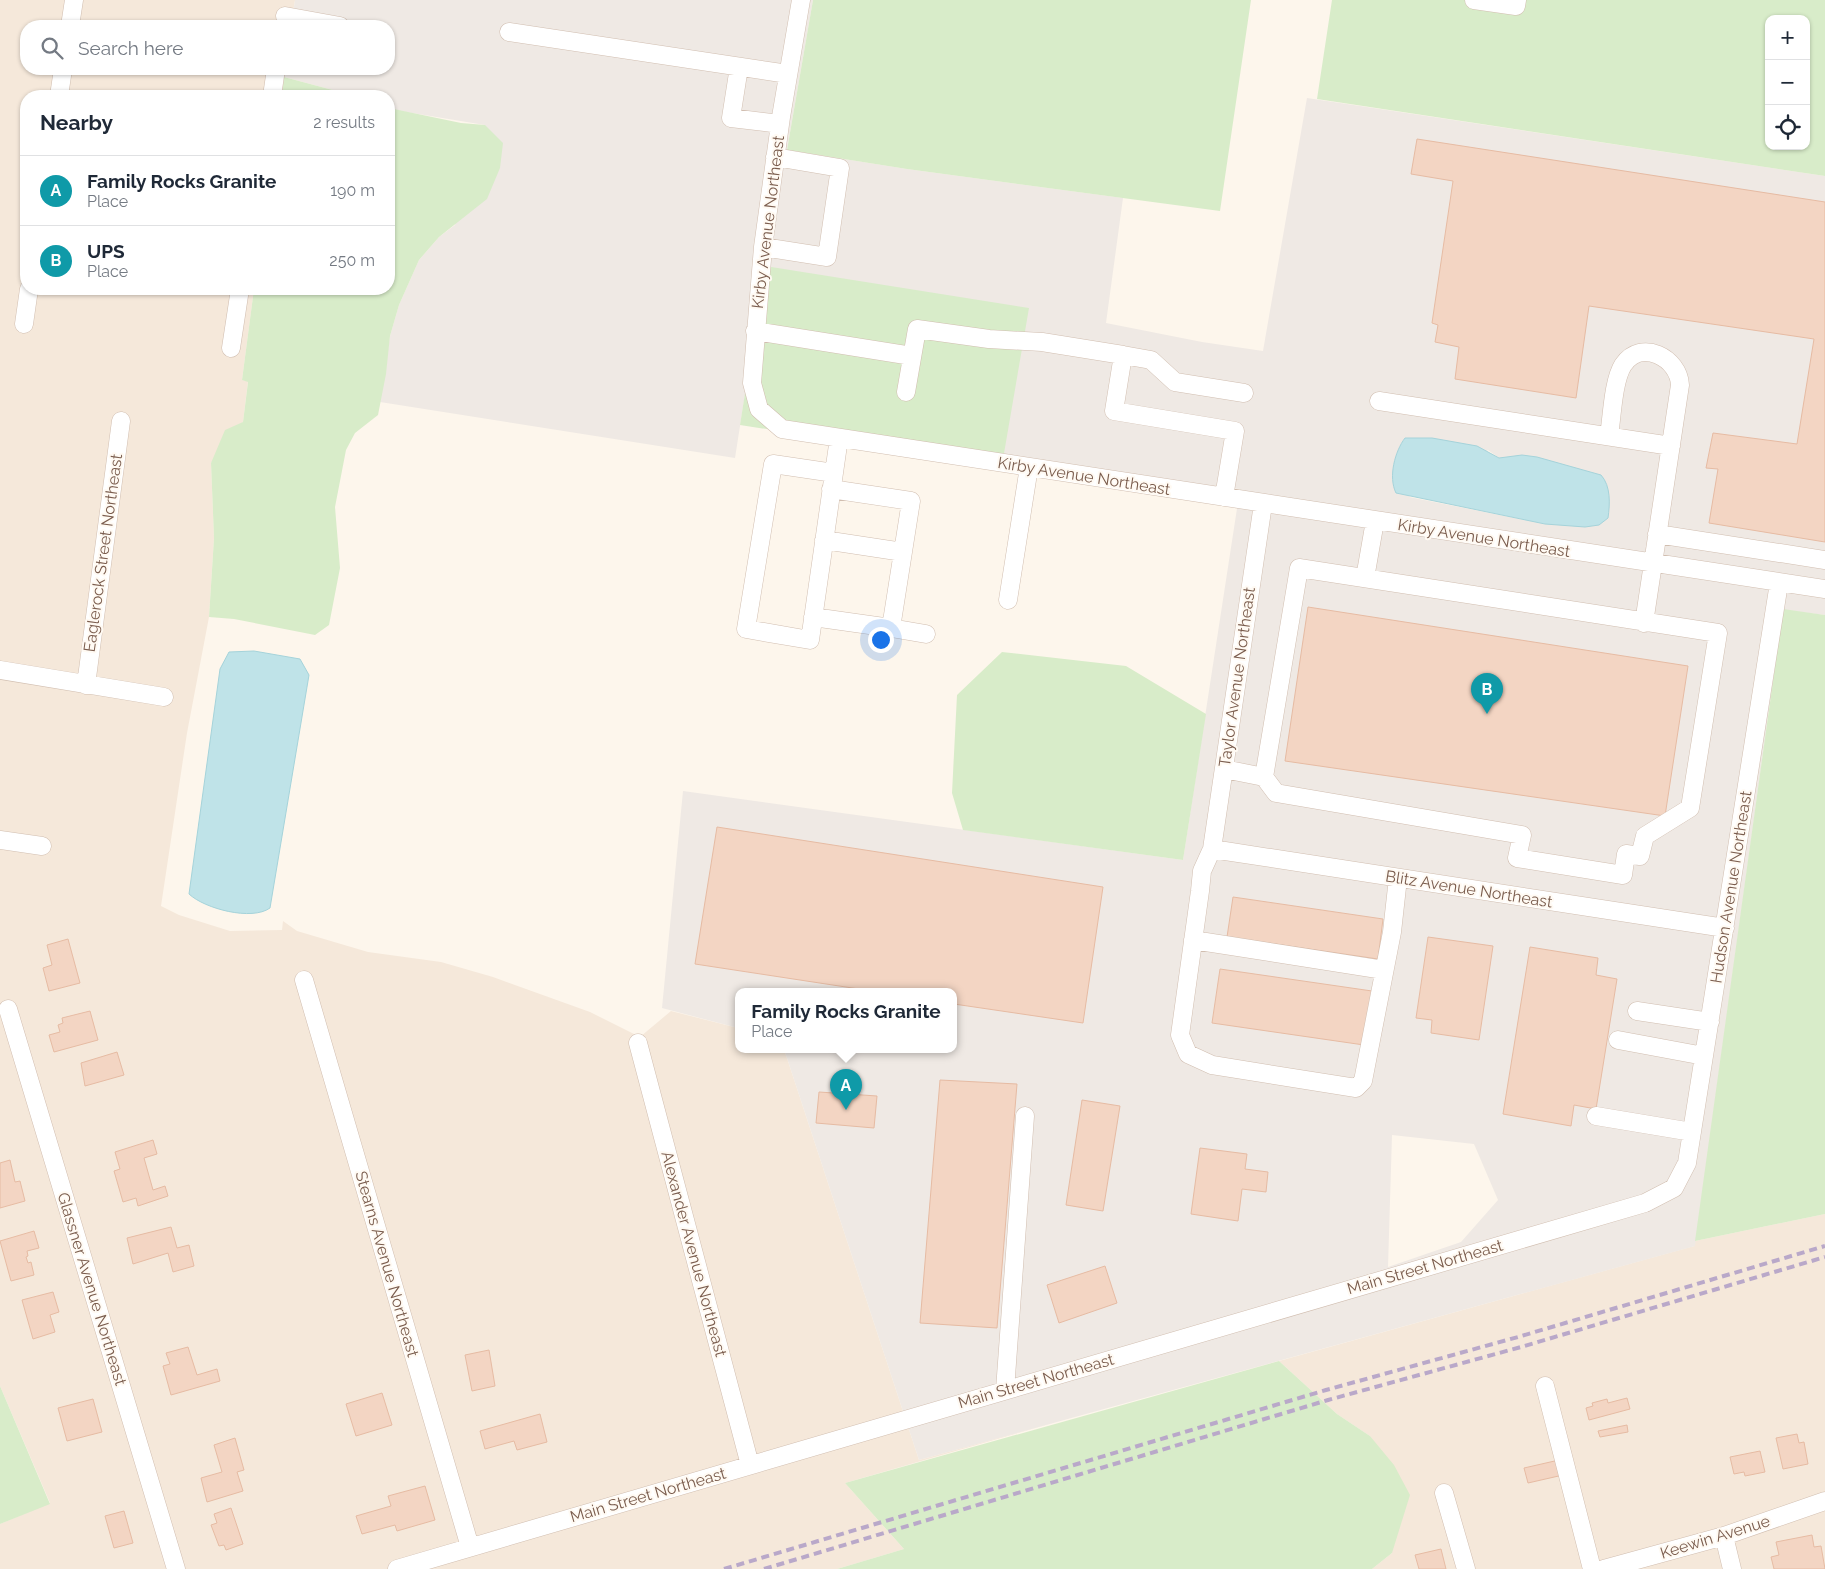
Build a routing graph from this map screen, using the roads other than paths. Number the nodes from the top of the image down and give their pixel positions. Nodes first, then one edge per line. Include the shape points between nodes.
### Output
1 (74, 0) edge
2 (801, 0) edge
3 (1474, 0) edge
4 (1517, 0) edge
5 (285, 14) edge
6 (71, 20) edge
7 (312, 20) edge
8 (509, 32) dead end
9 (739, 67) junction
10 (788, 74) junction
11 (62, 75) edge
12 (275, 75) edge
13 (60, 90) edge
14 (273, 90) edge
15 (780, 124) junction
16 (775, 157) junction
17 (763, 246) junction
18 (28, 295) edge
19 (239, 295) edge
20 (24, 324) dead end
21 (755, 331) junction
22 (231, 348) dead end
23 (1123, 355) junction
24 (912, 356) junction
25 (906, 392) dead end
26 (1244, 393) dead end
27 (1379, 401) dead end
28 (121, 421) dead end
29 (1609, 436) junction
30 (839, 438) junction
31 (1671, 446) junction
32 (1029, 467) junction
33 (832, 481) junction
34 (1224, 497) junction
35 (1263, 504) junction
36 (1375, 521) junction
37 (1658, 534) junction
38 (824, 540) junction
39 (903, 552) junction
40 (1825, 560) edge
41 (1653, 564) junction
42 (1366, 578) junction
43 (1779, 583) junction
44 (1825, 589) edge
45 (1008, 600) dead end
46 (813, 617) junction
47 (1644, 623) junction
48 (891, 628) junction
49 (926, 634) dead end
50 (0, 670) edge
51 (86, 685) junction
52 (164, 697) dead end
53 (1224, 769) junction
54 (1264, 777) junction
55 (0, 840) edge
56 (42, 846) dead end
57 (1212, 849) junction
58 (1398, 878) junction
59 (1725, 928) junction
60 (1193, 940) junction
61 (1384, 970) junction
62 (304, 980) dead end
63 (8, 1009) dead end
64 (1637, 1011) dead end
65 (1710, 1022) junction
66 (1618, 1040) dead end
67 (638, 1043) dead end
68 (1704, 1056) junction
69 (1025, 1116) dead end
70 (1596, 1116) dead end
71 (1692, 1132) junction
72 (1674, 1188) joint
73 (1545, 1386) dead end
74 (1005, 1390) junction
75 (750, 1465) junction
76 (1444, 1493) dead end
77 (1825, 1501) edge
78 (1724, 1536) junction
79 (470, 1547) junction
80 (176, 1569) edge
81 (397, 1569) edge
82 (1466, 1569) edge
83 (1592, 1569) edge
84 (1604, 1569) edge
85 (1732, 1569) edge

1 - 6 street
2 - 10 street, Kirby Avenue Northeast
3 - 4 street via 1516,6
5 - 7 street
8 - 9 street
9 - 10 street
9 - 15 street via 731,118
10 - 15 street, Kirby Avenue Northeast
11 - 13 street
12 - 14 street
15 - 16 street, Kirby Avenue Northeast
16 - 17 street, Kirby Avenue Northeast
16 - 17 street via 840,168 827,256
17 - 21 street, Kirby Avenue Northeast
18 - 20 street
19 - 22 street
21 - 24 street
21 - 30 street, Kirby Avenue Northeast via 752,382 760,409 782,430
23 - 24 street via 1042,342 917,329
23 - 26 street via 1151,360 1175,382
23 - 34 street via 1114,411 1235,431
24 - 25 street
27 - 29 street
28 - 51 street, Eaglerock Street Northeast
29 - 31 street
29 - 31 street via 1619,374 1624,364 1641,353 1651,352 1668,359 1680,376
30 - 32 street, Kirby Avenue Northeast
30 - 33 street
31 - 37 street
32 - 34 street, Kirby Avenue Northeast
32 - 45 street
33 - 38 street
33 - 39 street via 911,501
33 - 46 street via 773,464 746,629 810,640
34 - 35 street, Kirby Avenue Northeast
35 - 36 street, Kirby Avenue Northeast
35 - 53 street, Taylor Avenue Northeast
36 - 41 street, Kirby Avenue Northeast
36 - 42 street
37 - 40 street
37 - 41 street
38 - 39 street
38 - 46 street
39 - 48 street
41 - 43 street, Kirby Avenue Northeast
41 - 47 street
42 - 47 street
42 - 54 street via 1299,568
43 - 44 street, Kirby Avenue Northeast
43 - 59 street, Hudson Avenue Northeast
46 - 48 street
47 - 54 street via 1718,633 1690,808 1645,836 1640,856 1626,854 1623,874 1517,858 1522,835 1276,793
48 - 49 street
50 - 51 street
51 - 52 street
53 - 54 street
53 - 57 street, Taylor Avenue Northeast
55 - 56 street
57 - 58 street, Blitz Avenue Northeast
57 - 60 street, Taylor Avenue Northeast via 1202,871
58 - 59 street, Blitz Avenue Northeast
58 - 61 street
59 - 65 street, Hudson Avenue Northeast
60 - 61 street
60 - 61 street, Taylor Avenue Northeast via 1180,1035 1188,1054 1212,1065 1356,1088 1363,1081
62 - 79 street, Stearns Avenue Northeast
63 - 80 street, Glassner Avenue Northeast
64 - 65 street
65 - 68 street, Hudson Avenue Northeast
66 - 68 street
67 - 75 street, Alexander Avenue Northeast
68 - 71 street, Hudson Avenue Northeast
69 - 74 street
70 - 71 street
71 - 72 street, Hudson Avenue Northeast via 1687,1163
72 - 74 street, Main Street Northeast via 1645,1203
73 - 83 street
74 - 75 street, Main Street Northeast
75 - 79 street, Main Street Northeast
76 - 82 street
77 - 78 street, Keewin Avenue
78 - 84 street, Keewin Avenue
78 - 85 street
79 - 81 street, Main Street Northeast

